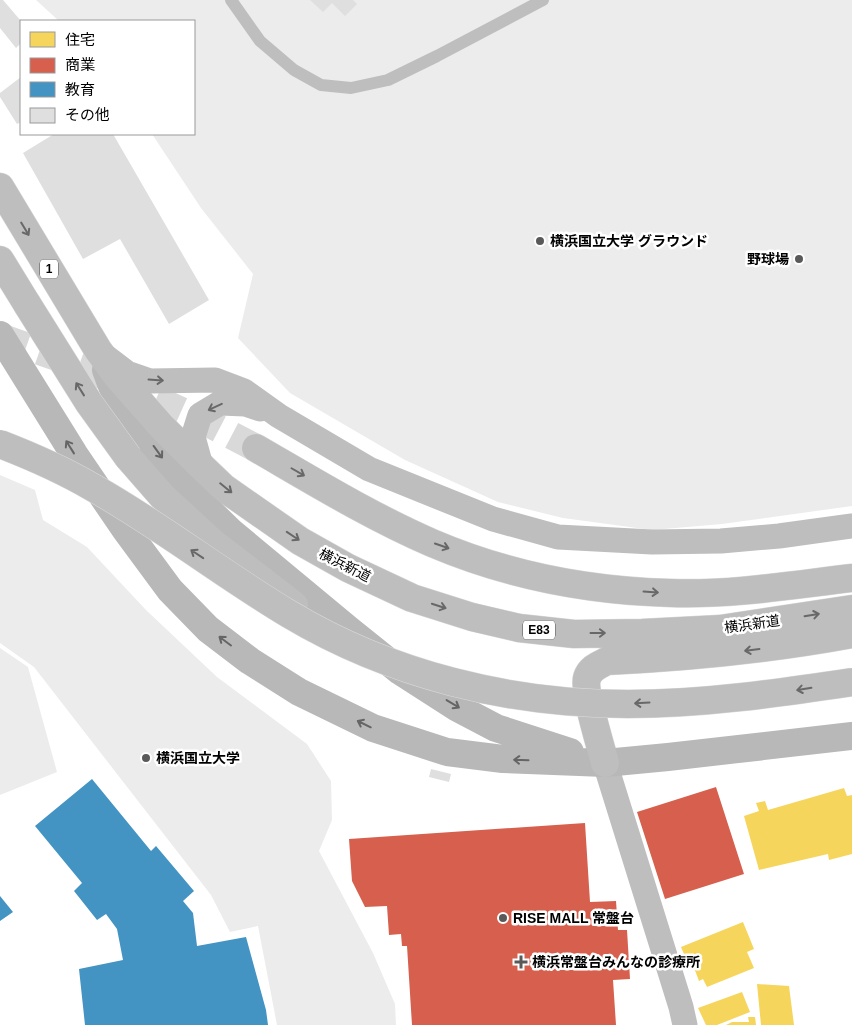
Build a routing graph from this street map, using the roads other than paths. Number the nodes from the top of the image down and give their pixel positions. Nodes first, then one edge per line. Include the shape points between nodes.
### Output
1 (231, 0) edge
2 (543, 0) edge
3 (0, 187) edge
4 (0, 260) edge
5 (0, 335) edge
6 (98, 350) junction
7 (278, 416) junction
8 (162, 427) joint
9 (0, 444) edge
10 (256, 448) tunnel mouth
11 (201, 466) junction
12 (852, 526) edge
13 (852, 578) edge
14 (852, 609) edge
15 (852, 634) edge
16 (359, 650) junction
17 (852, 682) edge
18 (852, 736) edge
19 (605, 763) junction
20 (685, 1025) edge

1 - 2 lane via 260,40 294,70 321,84 351,88 388,80
3 -> 6 highway, 横浜新道 / 1
16 -> 4 highway, bridge via 212,542 162,496 128,457 89,403
19 -> 5 street via 503,759 447,752 373,728 299,692 250,661 208,629 170,590 124,530
6 -> 7 street via 127,373 150,381 215,380 244,391
6 - 8 highway, 横浜新道 / 1
6 -> 19 street via 112,389 199,502 349,630 400,671 496,728
7 -> 11 street via 245,404 220,403 200,415 193,437
7 - 12 street via 369,469 493,519 558,537 652,542 721,541
8 - 11 highway, 横浜新道 / E83
16 -> 9 highway, bridge via 290,614 91,486
10 -> 13 highway via 366,512 433,543 530,575 588,587 672,593 760,590
11 -> 14 highway, 横浜新道 / E83 via 252,508 300,541 348,568 412,598 519,628 574,634 651,633 720,629
15 -> 19 highway via 788,646 607,662 594,667 586,679 587,694
17 -> 16 highway, bridge via 720,699 598,704 535,698 458,684 403,668
18 - 19 street
19 - 20 street

